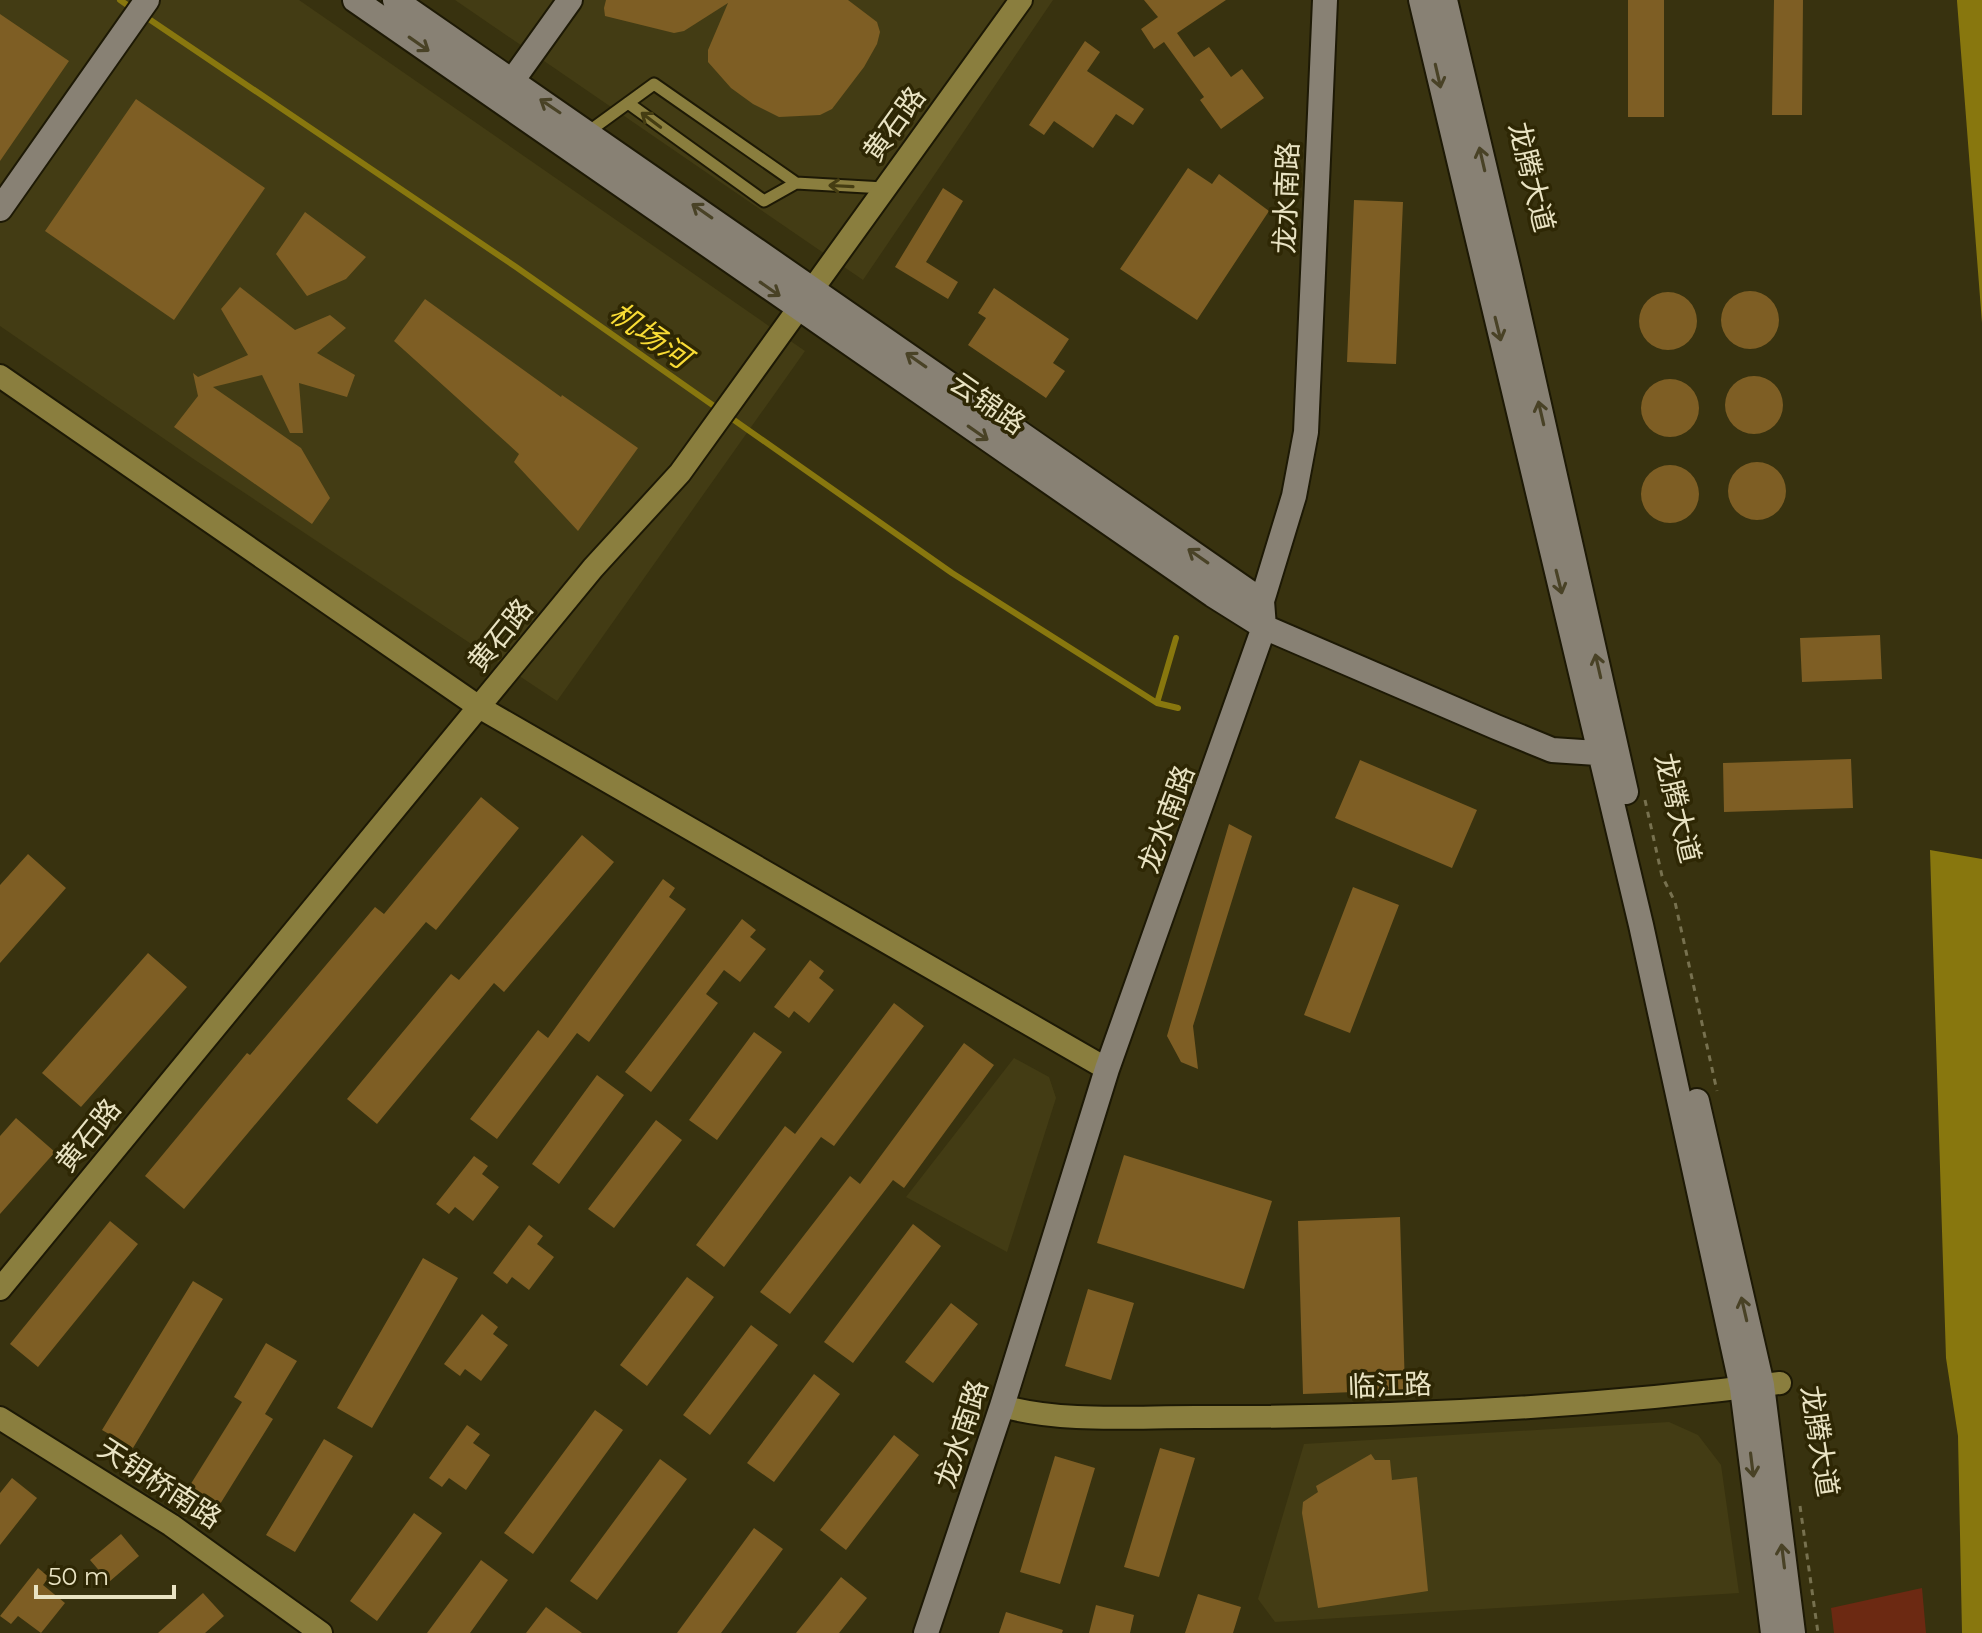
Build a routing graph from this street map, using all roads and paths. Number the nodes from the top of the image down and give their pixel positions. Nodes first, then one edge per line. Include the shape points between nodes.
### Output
1 (355, 0) edge
2 (395, 0) edge
3 (570, 0) edge
4 (1021, 0) edge
5 (1325, 0) edge
6 (1421, 0) edge
7 (1445, 0) edge
8 (141, 8) edge
9 (512, 81) junction
10 (628, 103) junction
11 (588, 132) junction
12 (796, 183) junction
13 (885, 188) junction
14 (0, 209) edge
15 (814, 289) junction
16 (799, 309) junction
17 (0, 376) edge
18 (1262, 601) junction
19 (1264, 627) junction
20 (479, 707) junction
21 (1618, 755) junction
22 (1645, 801) dead end
23 (1107, 1069) junction
24 (1719, 1104) dead end
25 (0, 1289) edge
26 (1761, 1385) junction
27 (1002, 1406) junction
28 (0, 1418) edge
29 (1800, 1506) dead end
30 (321, 1633) edge
31 (926, 1633) edge
32 (1773, 1633) edge
33 (1793, 1633) edge
34 (1818, 1633) edge

1 -> 16 main road, 云锦路
2 - 9 main road, 云锦路
3 - 9 main road
4 - 13 street, 黄石路
5 - 18 main road, 龙水南路 via 1306,432 1294,496
6 -> 21 main road, 龙腾大道
21 -> 7 main road, 龙腾大道
8 - 14 main road
11 -> 9 main road, 云锦路
10 - 11 lane
12 -> 10 lane via 764,201
10 - 12 lane via 654,84
15 -> 11 main road, 云锦路
13 -> 12 lane
13 - 15 street, 黄石路
15 - 16 street, 黄石路
18 -> 15 main road, 云锦路
16 -> 19 main road, 云锦路
16 - 20 street, 黄石路 via 680,473 593,568
17 - 20 street
18 - 19 main road, 龙水南路
19 - 21 main road, 云锦路 via 1552,750
19 - 23 main road, 龙水南路
20 - 23 street
20 - 25 street, 黄石路
21 - 26 main road, 龙腾大道 via 1641,925
22 - 24 path, 龙腾大道 via 1662,876 1675,902
23 - 27 main road, 龙水南路
26 - 27 street, 临江路 via 1633,1401 1299,1417 1053,1416
26 -> 32 main road, 龙腾大道
33 -> 26 main road, 龙腾大道
27 - 31 main road, 龙水南路
28 - 30 street, 天钥桥南路 via 171,1525
29 - 34 path, 龙腾大道

